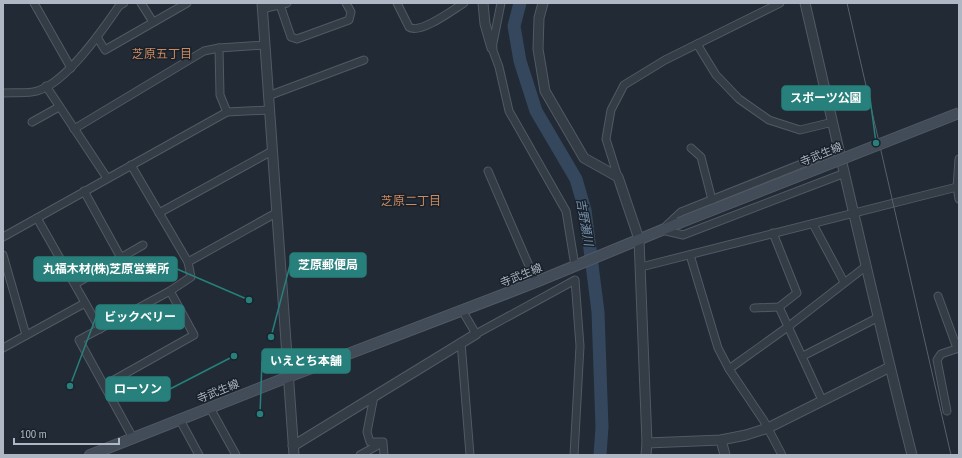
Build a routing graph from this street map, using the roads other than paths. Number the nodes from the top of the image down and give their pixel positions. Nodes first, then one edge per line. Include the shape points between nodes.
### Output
1 (34, 3) edge
2 (124, 3) edge
3 (141, 3) edge
4 (188, 3) edge
5 (346, 3) edge
6 (397, 3) edge
7 (464, 3) edge
8 (483, 3) edge
9 (501, 3) edge
10 (543, 3) edge
11 (780, 3) edge
12 (805, 3) edge
13 (284, 4) edge
14 (262, 6) edge
15 (153, 22) junction
16 (97, 37) junction
17 (265, 44) junction
18 (697, 44) junction
19 (219, 48) junction
20 (492, 48) junction
21 (364, 60) dead end
22 (70, 68) junction
23 (46, 86) junction
24 (3, 93) edge
25 (268, 96) junction
26 (59, 107) junction
27 (269, 110) junction
28 (227, 112) junction
29 (959, 113) edge
30 (32, 122) dead end
31 (833, 122) junction
32 (74, 129) junction
33 (691, 148) dead end
34 (840, 149) junction
35 (272, 151) junction
36 (959, 159) edge
37 (131, 165) junction
38 (488, 171) dead end
39 (845, 173) junction
40 (618, 177) junction
41 (107, 178) junction
42 (958, 187) junction
43 (84, 191) junction
44 (959, 199) edge
45 (712, 200) junction
46 (159, 213) junction
47 (276, 213) junction
48 (855, 214) junction
49 (37, 218) junction
50 (813, 224) junction
51 (662, 230) junction
52 (773, 233) junction
53 (4, 235) edge
54 (636, 241) junction
55 (143, 245) dead end
56 (3, 255) edge
57 (690, 255) junction
58 (120, 258) junction
59 (188, 262) junction
60 (578, 265) junction
61 (641, 267) junction
62 (865, 267) junction
63 (536, 282) junction
64 (844, 282) junction
65 (75, 284) junction
66 (170, 291) junction
67 (938, 296) dead end
68 (85, 303) junction
69 (779, 307) junction
70 (754, 308) dead end
71 (462, 310) junction
72 (877, 318) junction
73 (788, 326) junction
74 (100, 329) junction
75 (476, 334) junction
76 (26, 335) junction
77 (461, 342) junction
78 (3, 348) edge
79 (958, 348) edge
80 (803, 356) junction
81 (890, 367) junction
82 (729, 369) junction
83 (288, 377) junction
84 (105, 385) junction
85 (374, 396) junction
86 (822, 400) junction
87 (210, 408) junction
88 (947, 411) dead end
89 (180, 420) junction
90 (768, 428) junction
91 (133, 438) junction
92 (721, 440) junction
93 (383, 442) junction
94 (647, 443) junction
95 (294, 450) edge
96 (90, 455) edge
97 (199, 455) edge
98 (236, 455) edge
99 (360, 455) edge
100 (384, 455) edge
101 (470, 455) edge
102 (574, 455) edge
103 (646, 455) edge
104 (725, 455) edge
105 (782, 455) edge
106 (912, 455) edge

1 - 22 street
2 - 16 street via 119,6
3 - 15 street
4 - 15 street
5 - 13 street via 351,12 349,20 298,39 291,37
6 - 7 street via 409,27 416,30
8 - 20 street via 485,24
9 - 20 street
10 - 40 street via 539,18 538,49 545,91 584,158
11 - 18 street
12 - 31 street
13 - 14 street
14 - 17 street
15 - 16 street via 105,50
16 - 22 street
17 - 19 street
17 - 25 street
18 - 31 street via 716,75 739,99 769,120 800,130
18 - 40 street via 624,85 611,110 606,139
19 - 28 street via 220,95
19 - 32 street via 204,51
20 - 60 street via 509,111 566,210
21 - 25 street
22 - 23 street
23 - 24 street via 37,91
23 - 26 street
25 - 27 street
26 - 30 street
26 - 32 street
27 - 28 street
27 - 35 street
28 - 37 street
29 - 51 main road, 寺武生線, bridge
31 - 34 street
32 - 41 street
33 - 45 street via 701,157
34 - 39 street
34 - 45 street
35 - 46 street
35 - 47 street
36 - 42 street
37 - 41 street
37 - 46 street
38 - 63 street
39 - 48 street
39 - 51 street via 683,235
40 - 54 street
41 - 43 street
42 - 44 street
42 - 48 street
43 - 49 street
43 - 58 street
45 - 51 street via 681,212
46 - 59 street
47 - 59 street
47 - 83 street
48 - 50 street
48 - 62 street
49 - 53 street
49 - 65 street
50 - 52 street
50 - 64 street
51 - 54 main road, 寺武生線
52 - 57 street
52 - 69 street via 797,293
54 - 60 main road, 寺武生線
54 - 61 street
55 - 58 street
56 - 76 street
57 - 61 street
57 - 82 street via 718,348
58 - 65 street
59 - 66 street via 192,277
60 - 63 main road, 寺武生線
61 - 94 street
62 - 64 street
62 - 72 street
63 - 71 main road, 寺武生線
64 - 73 street
65 - 68 street
66 - 74 street
66 - 84 street via 194,335
67 - 79 street
68 - 74 street
68 - 76 street
69 - 70 street
69 - 73 street
71 - 75 street
71 - 83 main road, 寺武生線
72 - 80 street
72 - 81 street
73 - 80 street
73 - 82 street
74 - 84 street via 80,340
75 - 77 street
75 - 102 street via 575,280 580,346
76 - 78 street
77 - 85 street
77 - 101 street
79 - 88 street via 941,354 937,360
80 - 86 street
81 - 86 street
81 - 106 street
82 - 90 street
83 - 87 main road, 寺武生線
83 - 95 street
84 - 91 street
85 - 93 street via 367,432 370,442
85 - 95 street
86 - 90 street
87 - 89 main road, 寺武生線
87 - 98 street
89 - 91 main road, 寺武生線
89 - 97 street
90 - 92 street
90 - 105 street
91 - 96 main road, 寺武生線
92 - 94 street
92 - 104 street
93 - 99 street
93 - 100 street
94 - 103 street

